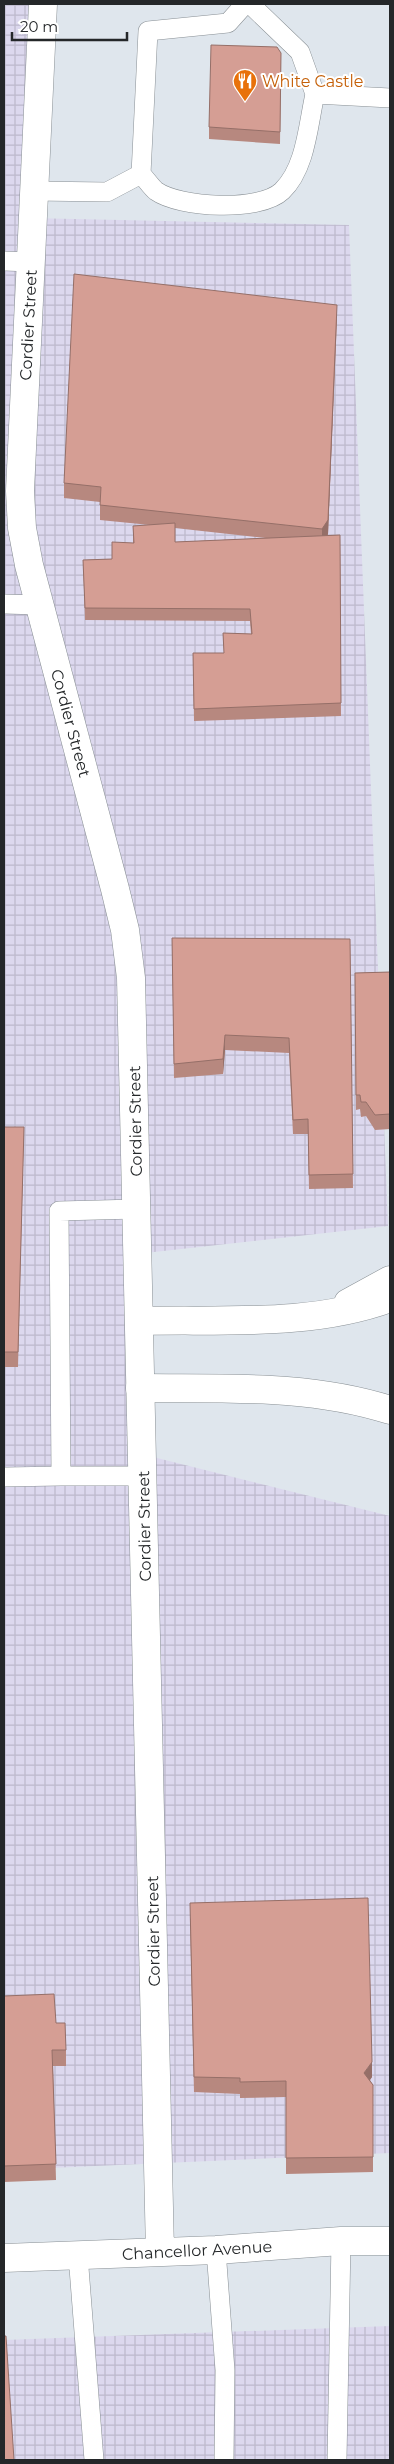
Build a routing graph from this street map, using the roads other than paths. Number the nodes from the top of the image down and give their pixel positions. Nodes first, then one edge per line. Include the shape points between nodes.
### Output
1 (43, 4) edge
2 (245, 4) edge
3 (250, 4) edge
4 (314, 94) junction
5 (390, 98) edge
6 (141, 174) junction
7 (34, 190) junction
8 (4, 262) edge
9 (31, 262) junction
10 (4, 604) edge
11 (39, 605) junction
12 (137, 1209) junction
13 (390, 1280) edge
14 (390, 1298) edge
15 (300, 1318) junction
16 (139, 1321) junction
17 (140, 1388) junction
18 (390, 1410) edge
19 (61, 1476) junction
20 (143, 1476) junction
21 (4, 1477) edge
22 (341, 2241) junction
23 (390, 2241) edge
24 (216, 2250) junction
25 (160, 2252) junction
26 (78, 2255) junction
27 (4, 2258) edge
28 (94, 2460) edge
29 (224, 2460) edge
30 (336, 2460) edge

1 - 7 main road, Cordier Street
2 - 6 lane via 228,23 148,31
3 - 4 lane via 300,52
4 - 5 lane
4 - 6 lane via 299,165 283,190 274,196 241,206 179,200 156,191
6 - 7 lane via 107,192
7 - 9 main road, Cordier Street
8 - 9 lane
9 - 11 main road, Cordier Street via 20,491 22,528
10 - 11 lane
11 - 12 main road, Cordier Street via 125,930 131,978
12 - 16 main road, Cordier Street
12 - 19 lane via 59,1210
13 - 15 main road via 352,1302
14 - 15 main road via 336,1314
15 - 16 main road
16 - 17 main road, Cordier Street
17 - 18 main road via 269,1388 361,1400
17 - 20 main road, Cordier Street
19 - 20 lane
19 - 21 lane
20 - 25 main road, Cordier Street
22 - 23 main road, Chancellor Avenue
22 - 24 main road, Chancellor Avenue
22 - 30 lane
24 - 25 main road, Chancellor Avenue
24 - 29 lane via 225,2370
25 - 26 main road, Chancellor Avenue
26 - 27 main road, Chancellor Avenue
26 - 28 lane

